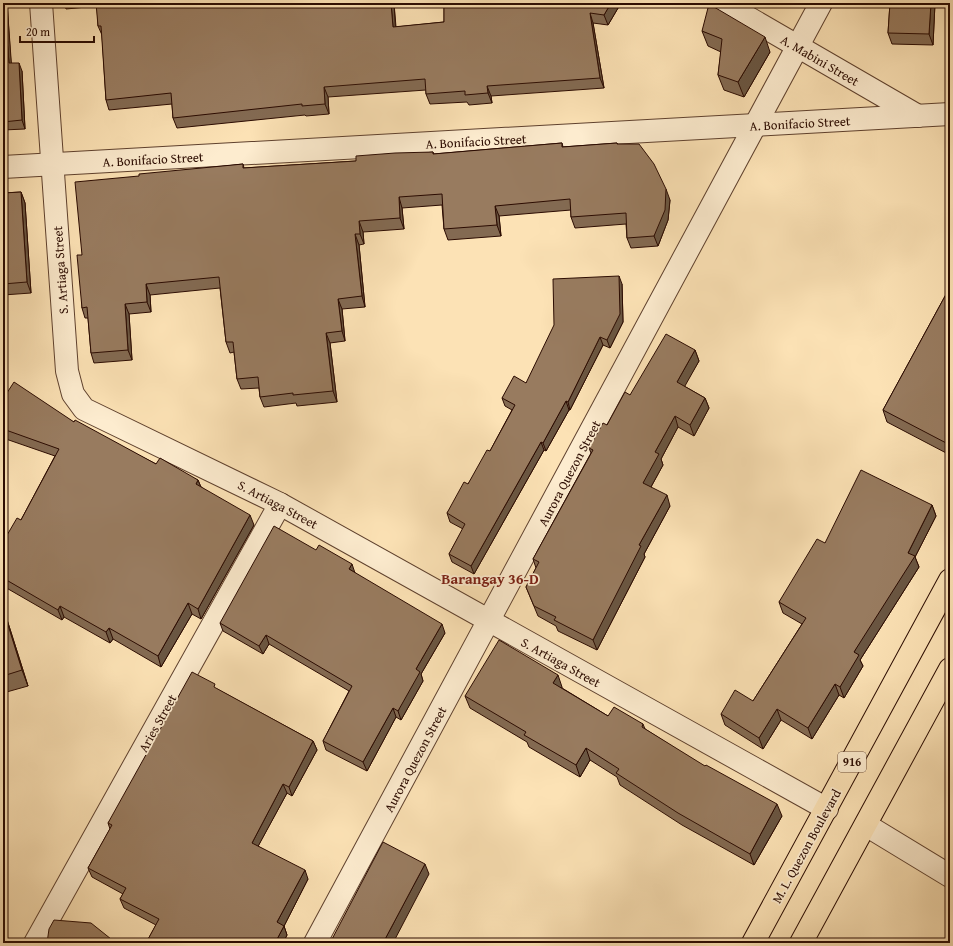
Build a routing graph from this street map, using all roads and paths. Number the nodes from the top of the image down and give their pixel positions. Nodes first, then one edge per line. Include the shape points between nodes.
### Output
1 (41, 3) edge
2 (723, 3) edge
3 (821, 3) edge
4 (797, 46) junction
5 (950, 114) edge
6 (918, 116) junction
7 (755, 125) junction
8 (52, 165) junction
9 (3, 168) edge
10 (280, 504) junction
11 (950, 580) edge
12 (489, 622) junction
13 (950, 669) edge
14 (826, 809) junction
15 (866, 825) junction
16 (950, 876) edge
17 (35, 943) edge
18 (315, 943) edge
19 (753, 943) edge
20 (801, 943) edge

1 - 8 street, S. Artiaga Street
2 - 4 street, A. Mabini Street
3 - 4 street, Aurora Quezon Street
4 - 6 street, A. Mabini Street
4 - 7 street, Aurora Quezon Street
5 - 6 street, A. Bonifacio Street
6 - 7 street, A. Bonifacio Street
7 - 8 street, A. Bonifacio Street
7 - 12 street, Aurora Quezon Street
8 - 9 street, A. Bonifacio Street
8 - 10 street, S. Artiaga Street via 67,371 69,384 77,401 92,414
10 - 12 street, S. Artiaga Street
10 - 17 street, Aries Street
11 - 14 main road, M. L. Quezon Boulevard / 916
12 - 14 street, S. Artiaga Street
12 - 18 street, Aurora Quezon Street
13 - 15 main road
14 - 19 main road, M. L. Quezon Boulevard / 916
15 - 16 street
15 - 20 main road

